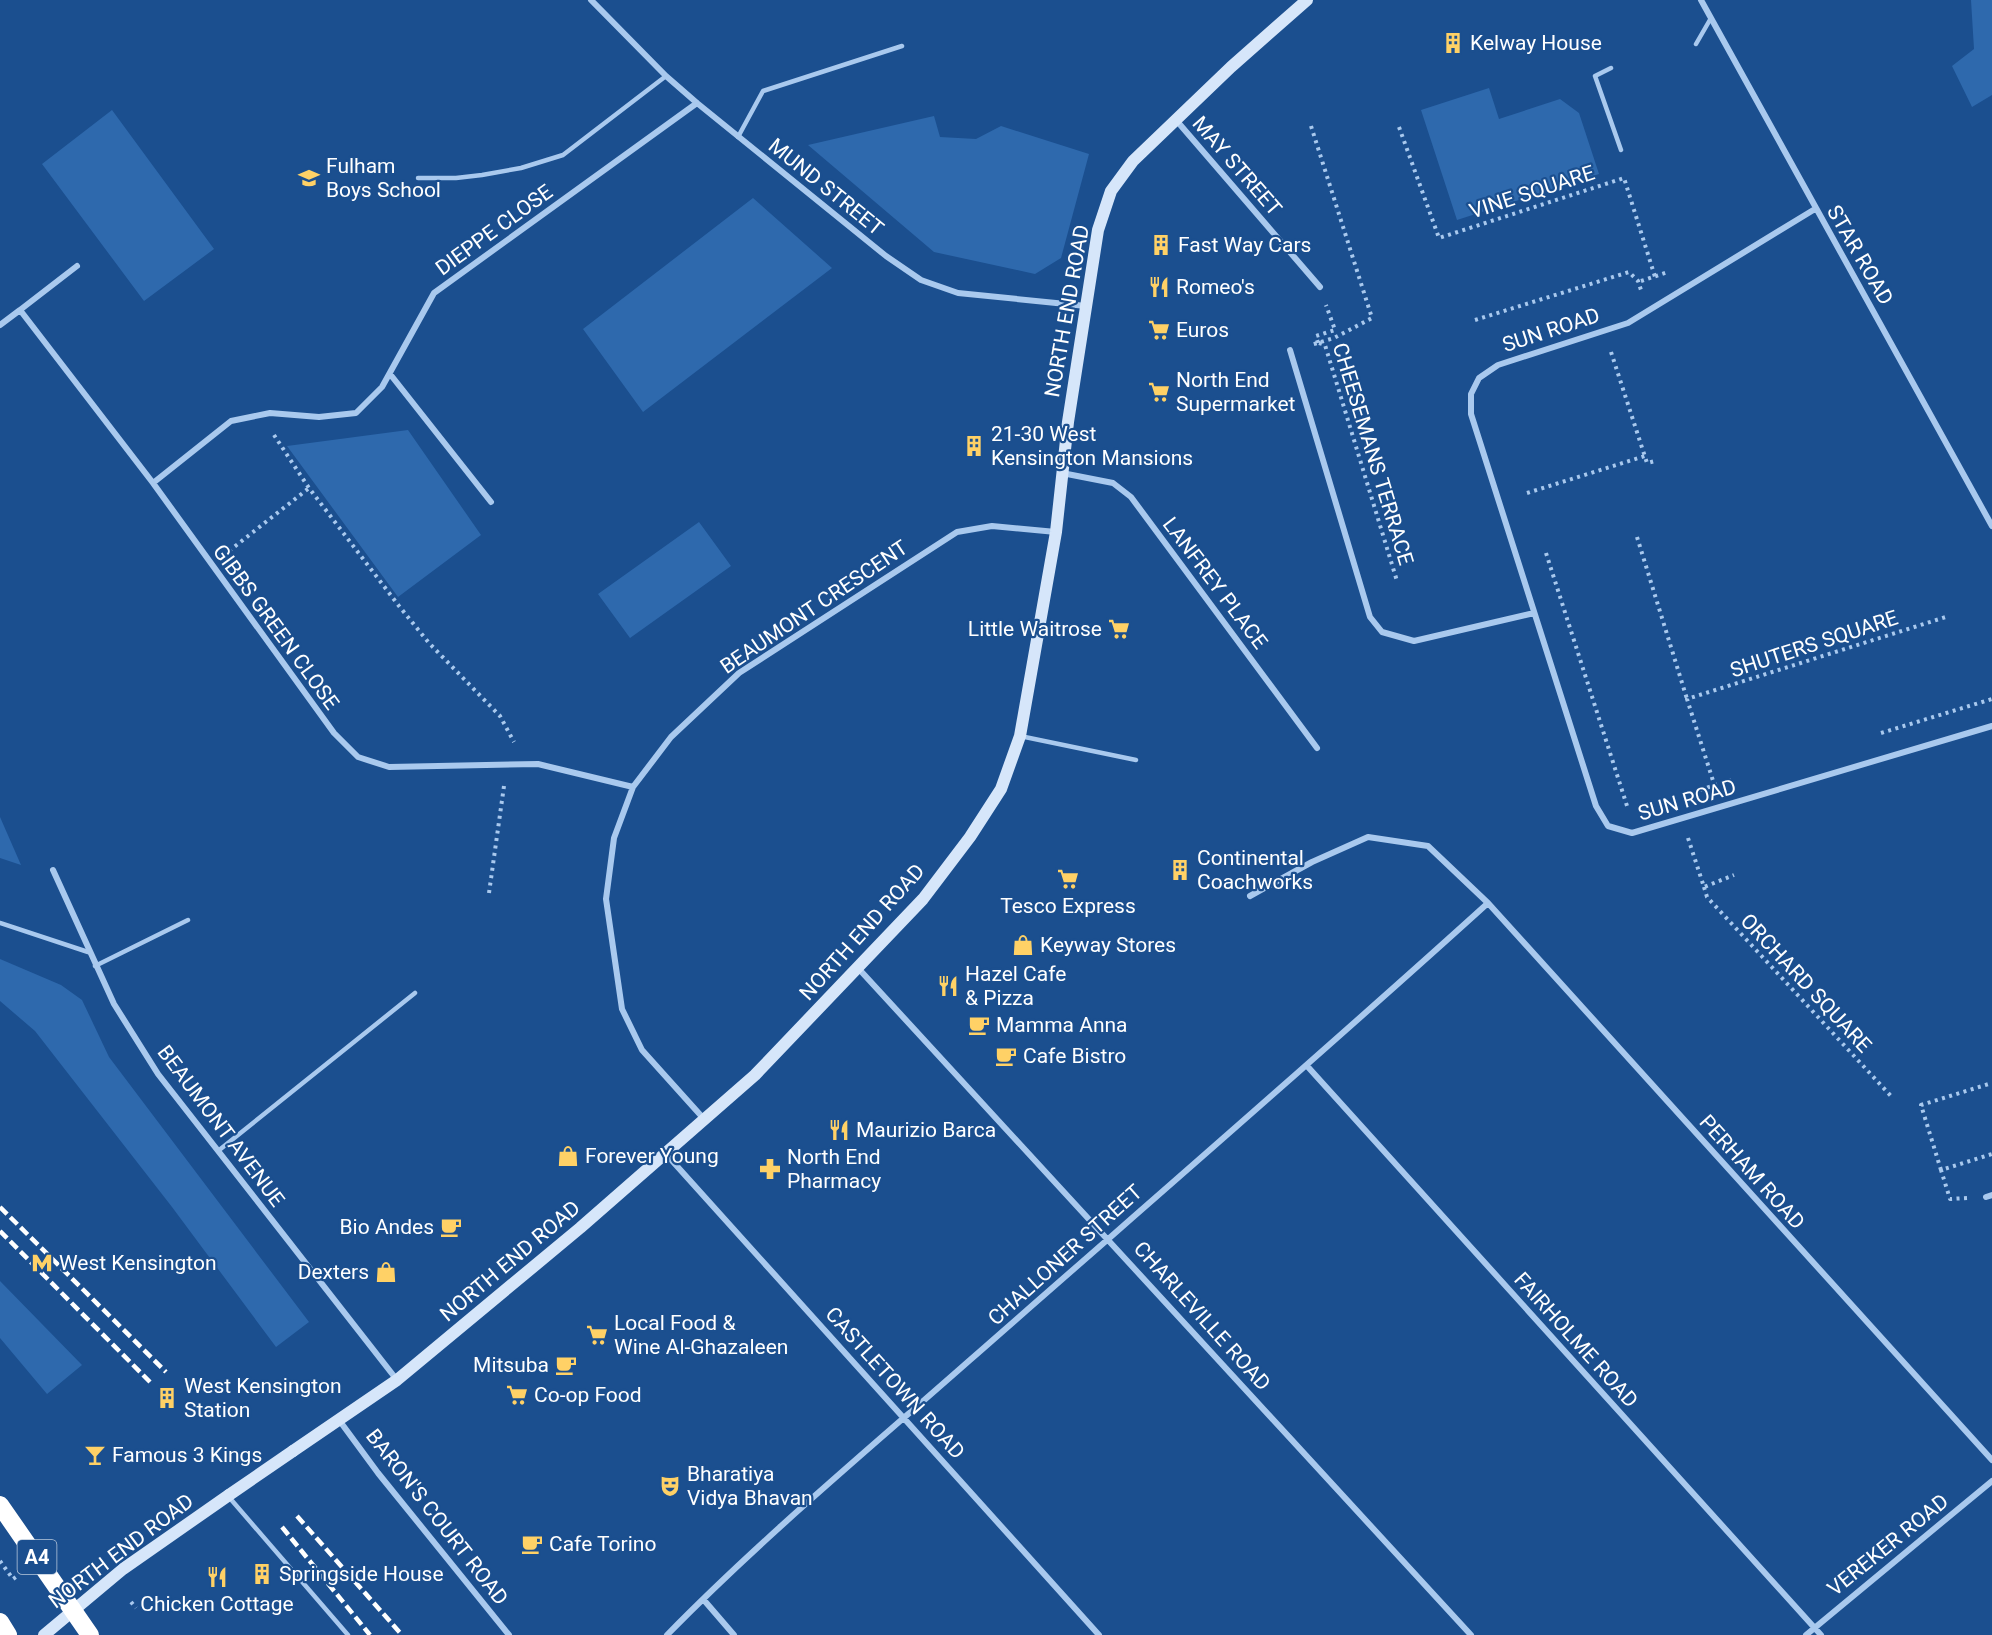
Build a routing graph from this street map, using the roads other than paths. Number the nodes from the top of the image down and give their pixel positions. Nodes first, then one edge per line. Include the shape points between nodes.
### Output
1 (591, 0) edge
2 (1307, 0) edge
3 (1701, 0) edge
4 (1711, 18) junction
5 (1696, 44) dead end
6 (902, 46) dead end
7 (1611, 69) dead end
8 (666, 76) junction
9 (697, 103) junction
10 (1176, 120) junction
11 (738, 137) junction
12 (1621, 150) dead end
13 (418, 178) dead end
14 (1815, 209) junction
15 (77, 266) dead end
16 (1320, 287) road end
17 (1086, 306) junction
18 (20, 310) junction
19 (0, 325) edge
20 (1290, 350) dead end
21 (390, 374) junction
22 (1062, 473) junction
23 (153, 483) junction
24 (491, 502) dead end
25 (1992, 526) edge
26 (1056, 532) junction
27 (1534, 613) junction
28 (1992, 726) edge
29 (1020, 736) junction
30 (1317, 748) dead end
31 (1136, 760) dead end
32 (633, 787) junction
33 (53, 870) dead end
34 (1250, 896) dead end
35 (1488, 903) junction
36 (188, 920) dead end
37 (0, 923) edge
38 (88, 952) junction
39 (95, 966) junction
40 (858, 968) junction
41 (415, 993) dead end
42 (1308, 1067) junction
43 (704, 1119) junction
44 (219, 1150) junction
45 (666, 1154) junction
46 (1109, 1238) junction
47 (397, 1380) junction
48 (904, 1418) junction
49 (339, 1420) junction
50 (1992, 1460) edge
51 (1992, 1481) edge
52 (229, 1496) junction
53 (0, 1505) edge
54 (703, 1599) junction
55 (72, 1610) junction
56 (0, 1623) edge
57 (1814, 1628) junction
58 (8, 1635) edge
59 (45, 1635) edge
60 (90, 1635) edge
61 (348, 1635) edge
62 (509, 1635) edge
63 (667, 1635) edge
64 (734, 1635) edge
65 (1099, 1635) edge
66 (1471, 1635) edge
67 (1806, 1635) edge
68 (1821, 1635) edge

1 - 8 street, MUND STREET
2 - 10 main road, NORTH END ROAD
3 - 4 street, STAR ROAD
4 - 5 lane
4 - 14 street, STAR ROAD
6 - 11 lane via 763,91
7 - 12 lane via 1595,76
8 - 9 street, MUND STREET
8 - 13 lane via 562,155 482,175
9 - 11 street, MUND STREET
9 - 21 street, DIEPPE CLOSE via 434,293
10 - 16 street, MAY STREET
10 - 17 main road, NORTH END ROAD via 1134,160 1111,191 1098,230
11 - 17 street, MUND STREET via 921,280 958,293
14 - 25 street, STAR ROAD
14 - 27 street, SUN ROAD via 1628,323 1498,365 1479,378 1472,394 1472,414
15 - 18 street
17 - 22 main road, NORTH END ROAD
18 - 19 street
18 - 23 street, GIBBS GREEN CLOSE
20 - 27 street via 1370,617 1382,632 1414,640
21 - 23 street, DIEPPE CLOSE via 356,412 319,417 270,413 231,421
21 - 24 street
22 - 26 main road, NORTH END ROAD
22 - 30 street, LANFREY PLACE via 1113,483 1131,496
23 - 32 street, GIBBS GREEN CLOSE via 333,733 358,757 389,767 538,764
26 - 29 main road, NORTH END ROAD
26 - 32 street, BEAUMONT CRESCENT via 992,526 957,532 739,673 671,737
27 - 28 street, SUN ROAD via 1596,806 1608,826 1632,833
29 - 31 lane
29 - 40 main road, NORTH END ROAD via 1001,789 970,837 923,899
32 - 43 street, BEAUMONT CRESCENT via 614,838 606,899 622,1009 642,1050
33 - 38 street, BEAUMONT AVENUE
34 - 35 street, PERHAM ROAD via 1368,837 1428,846
35 - 42 street, CHALLONER STREET
35 - 50 street, PERHAM ROAD
36 - 39 lane
37 - 38 lane
38 - 39 street, BEAUMONT AVENUE
39 - 44 street, BEAUMONT AVENUE via 158,1074
40 - 43 main road, NORTH END ROAD via 755,1075
40 - 46 street, CHARLEVILLE ROAD
41 - 44 lane
42 - 46 street, CHALLONER STREET
42 - 57 street, FAIRHOLME ROAD
43 - 45 main road, NORTH END ROAD
44 - 47 street, BEAUMONT AVENUE
45 - 47 main road, NORTH END ROAD
45 - 48 street, CASTLETOWN ROAD
46 - 48 street, CHALLONER STREET
46 - 66 street, CHARLEVILLE ROAD
47 - 49 main road, NORTH END ROAD
48 - 54 street, CHALLONER STREET
48 - 65 street, CASTLETOWN ROAD
49 - 52 main road, NORTH END ROAD, bridge
49 - 62 street, BARON'S COURT ROAD
51 - 57 street, VEREKER ROAD
52 - 55 main road, NORTH END ROAD via 123,1569
52 - 61 lane
53 - 55 highway, A4
54 - 63 street, CHALLONER STREET
54 - 64 street
55 - 59 main road, NORTH END ROAD
55 - 60 highway, A4
56 - 58 highway
57 - 67 street, VEREKER ROAD
57 - 68 street, FAIRHOLME ROAD

